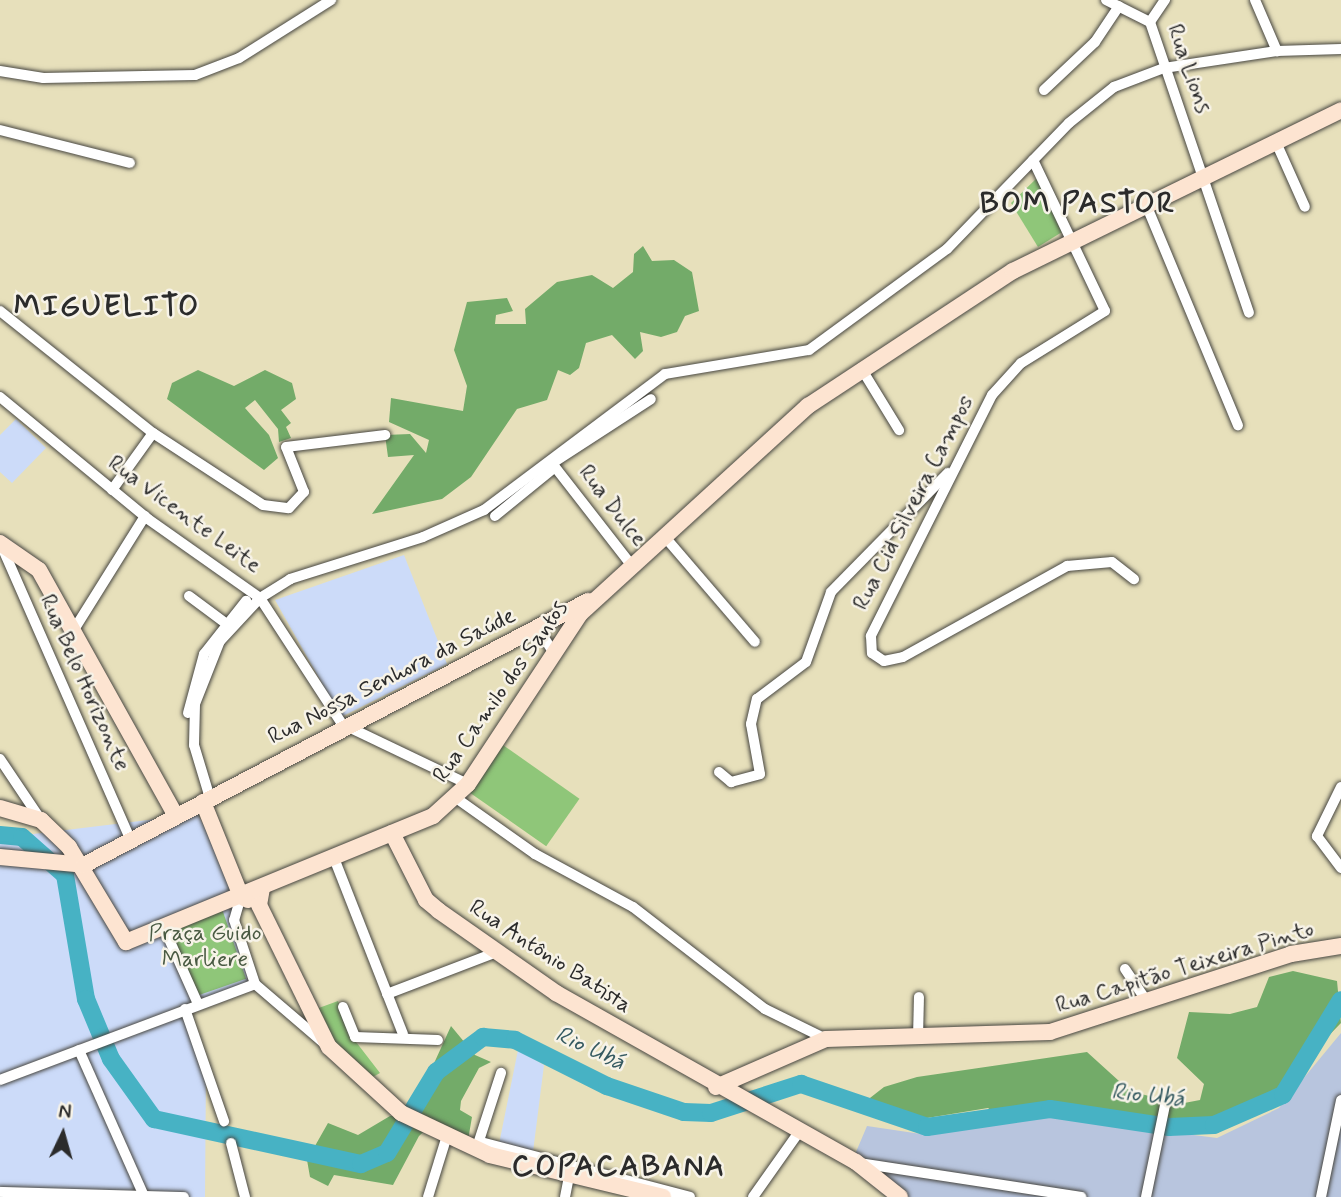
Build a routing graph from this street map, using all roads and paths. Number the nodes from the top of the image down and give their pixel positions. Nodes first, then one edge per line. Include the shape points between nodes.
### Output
1 (331, 0) edge
2 (1106, 0) edge
3 (1165, 0) edge
4 (1255, 0) edge
5 (1119, 6) junction
6 (1150, 22) junction
7 (1341, 49) edge
8 (1277, 51) junction
9 (1164, 68) junction
10 (0, 71) edge
11 (1044, 90) dead end
12 (1341, 110) edge
13 (0, 130) edge
14 (1275, 140) junction
15 (1033, 160) junction
16 (130, 163) dead end
17 (1204, 174) junction
18 (1145, 202) junction
19 (1305, 207) dead end
20 (1074, 239) junction
21 (0, 311) edge
22 (1249, 313) dead end
23 (861, 368) junction
24 (0, 397) edge
25 (651, 399) dead end
26 (1238, 425) dead end
27 (899, 430) dead end
28 (153, 433) junction
29 (385, 435) dead end
30 (552, 465) junction
31 (951, 471) junction
32 (112, 490) junction
33 (145, 516) junction
34 (495, 516) dead end
35 (665, 537) junction
36 (0, 543) edge
37 (633, 565) junction
38 (1134, 579) dead end
39 (602, 593) junction
40 (257, 595) junction
41 (188, 596) dead end
42 (224, 622) junction
43 (75, 628) junction
44 (537, 628) junction
45 (755, 642) dead end
46 (554, 653) junction
47 (342, 724) junction
48 (0, 759) edge
49 (719, 772) dead end
50 (204, 780) junction
51 (468, 784) junction
52 (1341, 787) edge
53 (456, 798) junction
54 (207, 800) junction
55 (0, 808) edge
56 (176, 816) junction
57 (41, 820) junction
58 (392, 833) junction
59 (130, 839) junction
60 (0, 858) edge
61 (334, 858) junction
62 (53, 860) junction
63 (1341, 868) edge
64 (86, 870) junction
65 (262, 888) junction
66 (241, 897) junction
67 (259, 905) junction
68 (163, 928) junction
69 (1341, 946) edge
70 (497, 952) junction
71 (1125, 969) dead end
72 (255, 984) junction
73 (387, 994) junction
74 (919, 997) dead end
75 (1147, 1002) junction
76 (198, 1004) junction
77 (343, 1007) dead end
78 (185, 1009) junction
79 (403, 1034) junction
80 (918, 1037) junction
81 (826, 1039) junction
82 (438, 1040) dead end
83 (329, 1047) junction
84 (85, 1048) junction
85 (501, 1073) dead end
86 (0, 1080) edge
87 (722, 1090) junction
88 (1166, 1100) dead end
89 (1341, 1100) edge
90 (225, 1121) dead end
91 (799, 1132) junction
92 (446, 1139) junction
93 (231, 1143) dead end
94 (478, 1145) junction
95 (856, 1163) junction
96 (896, 1168) junction
97 (569, 1177) junction
98 (887, 1185) junction
99 (0, 1192) edge
100 (145, 1196) edge
101 (184, 1197) edge
102 (245, 1197) edge
103 (428, 1197) edge
104 (565, 1197) edge
105 (663, 1197) edge
106 (690, 1197) edge
107 (753, 1197) edge
108 (900, 1197) edge
109 (1081, 1197) edge
110 (1146, 1197) edge
111 (1321, 1197) edge

1 - 10 street via 239,58 195,75 43,78
2 - 5 street, Rua Lions
3 - 6 street
4 - 8 street
5 - 6 street, Rua Lions
5 - 11 street via 1095,42
6 - 9 street, Rua Lions
7 - 8 street
8 - 9 street
9 - 15 street via 1089,104
9 - 17 street, Rua Lions
12 - 14 main road, Rua Camilo dos Santos
13 - 16 street
14 - 17 main road, Rua Camilo dos Santos
14 - 19 street
15 - 20 street
15 - 30 street via 947,249 809,351 665,374
17 - 18 main road, Rua Camilo dos Santos
17 - 22 street, Rua Lions
18 - 20 main road, Rua Camilo dos Santos
18 - 26 street
20 - 23 main road, Rua Camilo dos Santos
20 - 31 street, Rua Cid Silveira Campos via 1105,303 1099,320 1009,374
21 - 28 street
23 - 27 street
23 - 35 main road, Rua Camilo dos Santos via 808,406
24 - 32 street, Rua Vicente Leite
25 - 30 street
28 - 29 street via 277,510 289,508 304,492 286,447
28 - 32 street
30 - 34 street, Rua Dulce
30 - 37 street, Rua Dulce
30 - 40 street via 462,520
31 - 38 street, Rua Cid Silveira Campos via 871,636 872,653 884,661 903,657 1067,566 1112,562
31 - 49 street via 927,488 831,592 806,662 757,699 751,724 760,774 731,782
32 - 33 street, Rua Vicente Leite
33 - 40 street, Rua Vicente Leite
33 - 43 street
35 - 37 main road, Rua Camilo dos Santos
35 - 45 street
36 - 43 main road via 39,570
36 - 59 street, Rua Belo Horizonte
37 - 39 main road, Rua Camilo dos Santos
39 - 44 main road, Rua Nossa Senhora da Saúde
39 - 46 main road, Rua Camilo dos Santos
40 - 42 street
40 - 47 street, Rua Vicente Leite
40 - 50 street via 220,641 195,704 194,745
41 - 42 street
42 - 50 street via 189,696 190,750
43 - 56 main road
44 - 46 street
44 - 47 main road, Rua Nossa Senhora da Saúde
46 - 51 main road, Rua Camilo dos Santos
47 - 51 street
47 - 54 main road, Rua Nossa Senhora da Saúde
48 - 57 street
50 - 54 street
51 - 53 main road, Rua Camilo dos Santos
52 - 63 street via 1317,836
53 - 58 main road, Rua Camilo dos Santos via 433,816
53 - 81 street via 535,854 633,907 765,1009
54 - 56 main road, Rua Nossa Senhora da Saúde
54 - 66 main road
55 - 57 main road
56 - 59 main road, Rua Nossa Senhora da Saúde
57 - 62 main road
58 - 61 main road, Rua Camilo dos Santos
58 - 70 main road, Rua Antônio Batista via 426,900
59 - 64 main road, Rua Nossa Senhora da Saúde
60 - 62 main road
61 - 65 main road, Rua Camilo dos Santos
61 - 73 street
62 - 64 main road
64 - 68 main road, Rua Camilo dos Santos via 126,942
65 - 66 main road, Rua Camilo dos Santos
65 - 67 main road
66 - 67 main road
66 - 68 main road, Rua Camilo dos Santos
66 - 72 street via 234,920
67 - 83 main road
68 - 76 street
69 - 75 main road, Rua Capitão Teixeira Pinto via 1291,954
70 - 73 street
70 - 87 main road, Rua Antônio Batista
71 - 75 street
72 - 76 street
72 - 83 street
73 - 79 street
74 - 80 street
75 - 80 main road, Rua Capitão Teixeira Pinto via 1050,1032
76 - 78 street
77 - 79 street via 355,1037
78 - 84 street
78 - 90 street
79 - 82 street
80 - 81 main road, Rua Capitão Teixeira Pinto
81 - 87 main road, Rua Capitão Teixeira Pinto
83 - 92 main road via 401,1113
84 - 86 street
84 - 100 street
85 - 94 street
87 - 91 main road, Rua Antônio Batista
88 - 110 street
89 - 111 street
91 - 95 main road, Rua Antônio Batista
91 - 107 street
92 - 94 main road
92 - 103 street
93 - 102 street
94 - 97 main road
94 - 106 street
95 - 96 street
95 - 98 main road, Rua Antônio Batista
96 - 98 street via 885,1175
96 - 109 street
97 - 104 street
97 - 105 main road
98 - 108 main road, Rua Antônio Batista
99 - 100 street
100 - 101 street

